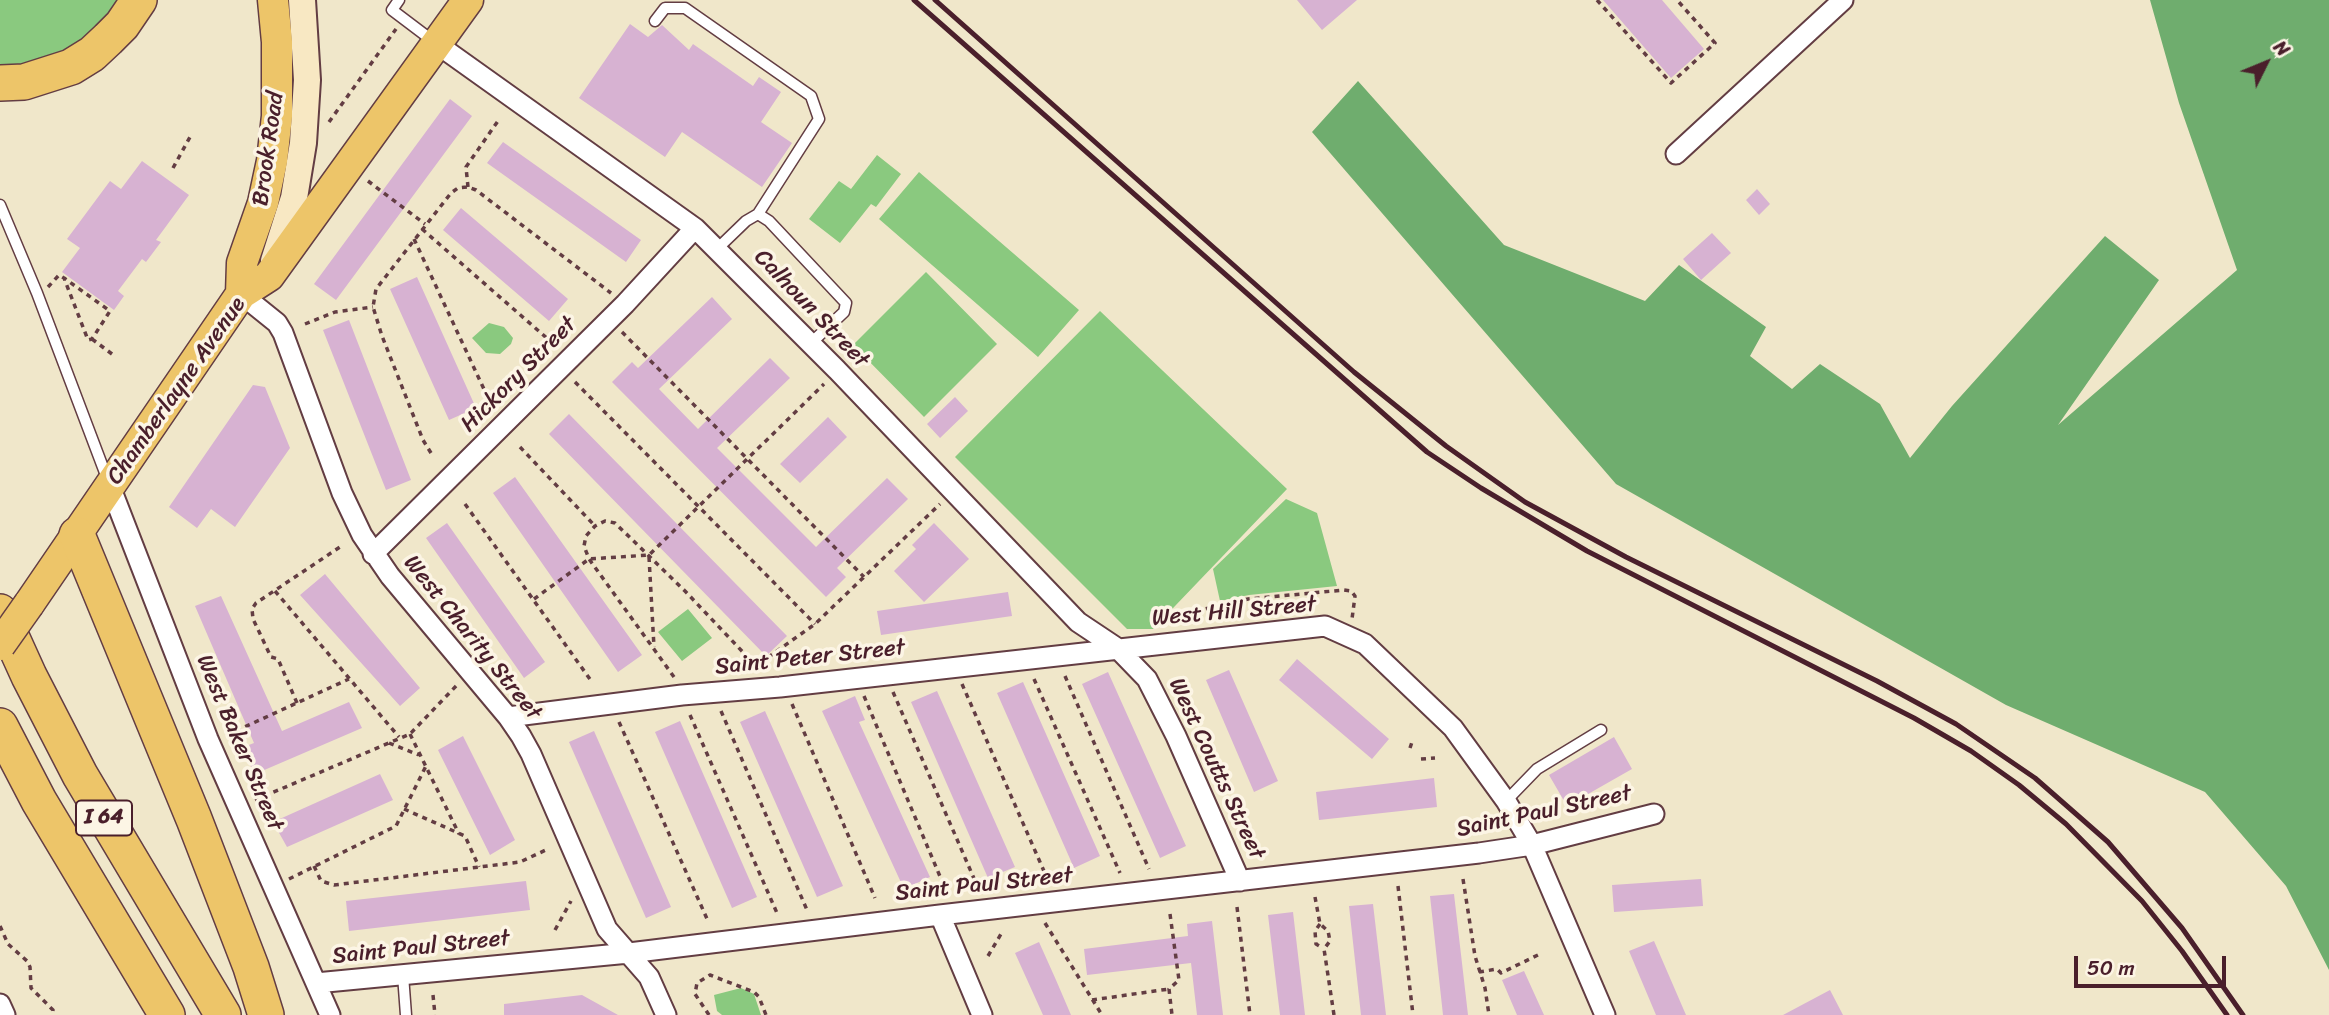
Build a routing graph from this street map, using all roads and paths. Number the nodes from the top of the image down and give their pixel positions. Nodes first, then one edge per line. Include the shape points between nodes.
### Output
1 (138, 0) edge
2 (273, 0) edge
3 (302, 0) edge
4 (399, 0) edge
5 (468, 0) edge
6 (1597, 0) edge
7 (1677, 0) edge
8 (1843, 0) edge
9 (654, 21) dead end
10 (388, 40) dead end
11 (437, 44) junction
12 (0, 83) edge
13 (500, 118) dead end
14 (329, 122) dead end
15 (190, 137) dead end
16 (1676, 154) dead end
17 (173, 168) dead end
18 (369, 182) dead end
19 (468, 187) junction
20 (0, 205) edge
21 (758, 214) junction
22 (423, 227) junction
23 (695, 228) junction
24 (414, 239) junction
25 (718, 249) junction
26 (269, 276) junction
27 (64, 278) junction
28 (602, 285) dead end
29 (50, 286) dead end
30 (241, 294) junction
31 (373, 307) junction
32 (304, 324) dead end
33 (92, 339) junction
34 (550, 341) dead end
35 (631, 341) dead end
36 (810, 344) junction
37 (116, 357) dead end
38 (824, 383) dead end
39 (581, 388) dead end
40 (489, 400) dead end
41 (520, 447) dead end
42 (431, 453) dead end
43 (747, 458) junction
44 (110, 486) junction
45 (953, 491) junction
46 (465, 504) dead end
47 (699, 506) junction
48 (594, 526) junction
49 (77, 535) junction
50 (343, 545) dead end
51 (373, 554) junction
52 (649, 555) junction
53 (589, 559) junction
54 (863, 577) junction
55 (275, 591) junction
56 (534, 599) junction
57 (0, 612) edge
58 (1351, 622) dead end
59 (815, 624) junction
60 (1163, 628) dead end
61 (0, 645) edge
62 (654, 648) junction
63 (1117, 648) junction
64 (1062, 670) dead end
65 (1031, 674) dead end
66 (674, 677) dead end
67 (349, 679) junction
68 (592, 682) dead end
69 (961, 682) dead end
70 (457, 685) dead end
71 (892, 690) dead end
72 (863, 694) dead end
73 (297, 703) junction
74 (791, 703) dead end
75 (721, 711) dead end
76 (690, 715) dead end
77 (508, 717) junction
78 (619, 722) dead end
79 (0, 726) edge
80 (1601, 730) dead end
81 (410, 734) junction
82 (225, 736) dead end
83 (399, 737) junction
84 (1412, 742) dead end
85 (389, 743) junction
86 (1410, 748) dead end
87 (420, 755) junction
88 (1435, 758) dead end
89 (1421, 760) dead end
90 (426, 766) junction
91 (0, 773) edge
92 (253, 801) dead end
93 (1506, 801) junction
94 (404, 809) junction
95 (1654, 814) dead end
96 (459, 834) junction
97 (1532, 845) junction
98 (548, 849) dead end
99 (314, 866) junction
100 (479, 867) junction
101 (1149, 869) dead end
102 (1120, 873) dead end
103 (289, 878) dead end
104 (1047, 878) dead end
105 (1462, 879) dead end
106 (1240, 881) junction
107 (1398, 886) dead end
108 (947, 892) dead end
109 (1315, 897) dead end
110 (875, 898) dead end
111 (96, 899) junction
112 (571, 901) dead end
113 (1033, 904) junction
114 (1237, 907) dead end
115 (807, 909) dead end
116 (987, 911) junction
117 (777, 913) dead end
118 (1170, 914) dead end
119 (940, 915) junction
120 (708, 921) dead end
121 (1320, 924) junction
122 (0, 926) edge
123 (555, 930) dead end
124 (1002, 934) dead end
125 (1324, 948) junction
126 (629, 953) junction
127 (1542, 953) dead end
128 (988, 956) dead end
129 (1479, 972) junction
130 (403, 975) junction
131 (316, 984) junction
132 (1169, 989) junction
133 (433, 995) dead end
134 (1092, 1000) junction
135 (0, 1004) edge
136 (5, 1015) edge
137 (52, 1015) edge
138 (167, 1015) edge
139 (223, 1015) edge
140 (267, 1015) edge
141 (330, 1015) edge
142 (405, 1015) edge
143 (435, 1015) edge
144 (666, 1015) edge
145 (709, 1015) edge
146 (766, 1015) edge
147 (982, 1015) edge
148 (1102, 1015) edge
149 (1172, 1015) edge
150 (1250, 1015) edge
151 (1334, 1015) edge
152 (1413, 1015) edge
153 (1491, 1015) edge
154 (1605, 1015) edge

1 - 12 highway via 122,25 71,67 24,82
2 - 30 main road, Brook Road via 278,42 277,116 263,203 242,264
3 - 26 main road, Brook Road via 307,80 303,143 288,220
4 - 11 lane via 391,10
5 - 11 main road, Chamberlayne Avenue
6 - 7 path via 1671,83 1715,43
8 - 16 street
9 - 21 lane via 666,8 685,8 811,96 819,119
10 - 14 path
11 - 23 street, Calhoun Street
11 - 26 main road, Chamberlayne Avenue
13 - 19 path via 466,167
15 - 17 path
18 - 22 path
19 - 22 path via 451,193
19 - 28 path
20 - 44 lane
21 - 25 lane
21 - 36 lane via 846,303 844,312
22 - 24 path
22 - 34 path
23 - 25 street, Calhoun Street
23 - 51 street, Hickory Street via 617,312
24 - 31 path via 376,289
24 - 40 path
25 - 36 street, Calhoun Street
26 - 30 main road, Chamberlayne Avenue
27 - 29 path via 59,275
27 - 33 path via 88,340
27 - 33 path via 110,310
30 - 44 main road, Chamberlayne Avenue
30 - 51 street, West Charity Street via 283,333 351,516
31 - 32 path via 335,312
31 - 42 path
33 - 37 path
35 - 43 path
36 - 45 street, Calhoun Street
38 - 43 path
39 - 47 path
41 - 48 path
43 - 47 path
43 - 54 path
44 - 49 main road, Chamberlayne Avenue
44 - 131 street, West Baker Street via 208,739
45 - 54 path
45 - 63 street, Calhoun Street via 1078,622
46 - 56 path
47 - 52 path
47 - 59 path
48 - 52 path via 615,523
48 - 53 path via 584,546
49 - 61 main road, Chamberlayne Avenue, bridge
49 - 140 highway via 194,819
50 - 55 path
51 - 77 street, West Charity Street
52 - 53 path
52 - 59 path via 756,666
52 - 62 path
53 - 56 path
53 - 62 path
54 - 59 path
55 - 67 path
55 - 73 path via 256,603 253,619 271,657 278,659
56 - 68 path
57 - 139 highway, I 64 via 80,775
58 - 60 path via 1355,596 1344,590 1248,599 1183,614
62 - 66 path
63 - 77 street, Saint Peter Street
63 - 93 street, West Hill Street via 1325,625 1365,644 1443,719
63 - 106 street, West Coutts Street via 1147,679
64 - 101 path
65 - 102 path
67 - 73 path
67 - 83 path
69 - 104 path
70 - 81 path
71 - 116 path
72 - 108 path
73 - 82 path
74 - 110 path
75 - 115 path
76 - 117 path
77 - 126 street, West Charity Street via 531,754 607,929
78 - 120 path
79 - 111 highway, I 64
80 - 93 lane via 1537,769
81 - 83 path
81 - 87 path
83 - 85 path
84 - 86 path
85 - 87 path
85 - 92 path
87 - 90 path
88 - 89 path
90 - 94 path
90 - 96 path
91 - 111 highway
93 - 97 street, West Hill Street
94 - 96 path
94 - 99 path via 396,826
95 - 97 street, Saint Paul Street
96 - 100 path via 465,836
97 - 106 street, Saint Paul Street
97 - 154 street, West Hill Street
98 - 100 path via 520,862
99 - 100 path via 327,884
99 - 103 path
105 - 129 path
106 - 113 street, Saint Paul Street
107 - 152 path
109 - 121 path
111 - 138 highway, I 64
112 - 123 path
113 - 116 street, Saint Paul Street
113 - 134 path
114 - 150 path
116 - 119 street, Saint Paul Street
118 - 132 path via 1179,980
119 - 126 street, Saint Paul Street
119 - 147 street
121 - 125 path via 1315,931 1317,944
121 - 125 path via 1330,941
122 - 137 path via 8,944 27,961 31,988 53,1010
124 - 128 path
125 - 151 path
126 - 130 street, Saint Paul Street
126 - 144 street, West Charity Street via 649,977
127 - 129 path via 1501,973 1497,969
129 - 153 path
130 - 131 street, Saint Paul Street
130 - 142 lane
131 - 141 street, West Baker Street
132 - 134 path
132 - 149 path
133 - 143 path
134 - 148 path
135 - 136 street
145 - 146 path via 695,994 697,983 710,975 754,992

